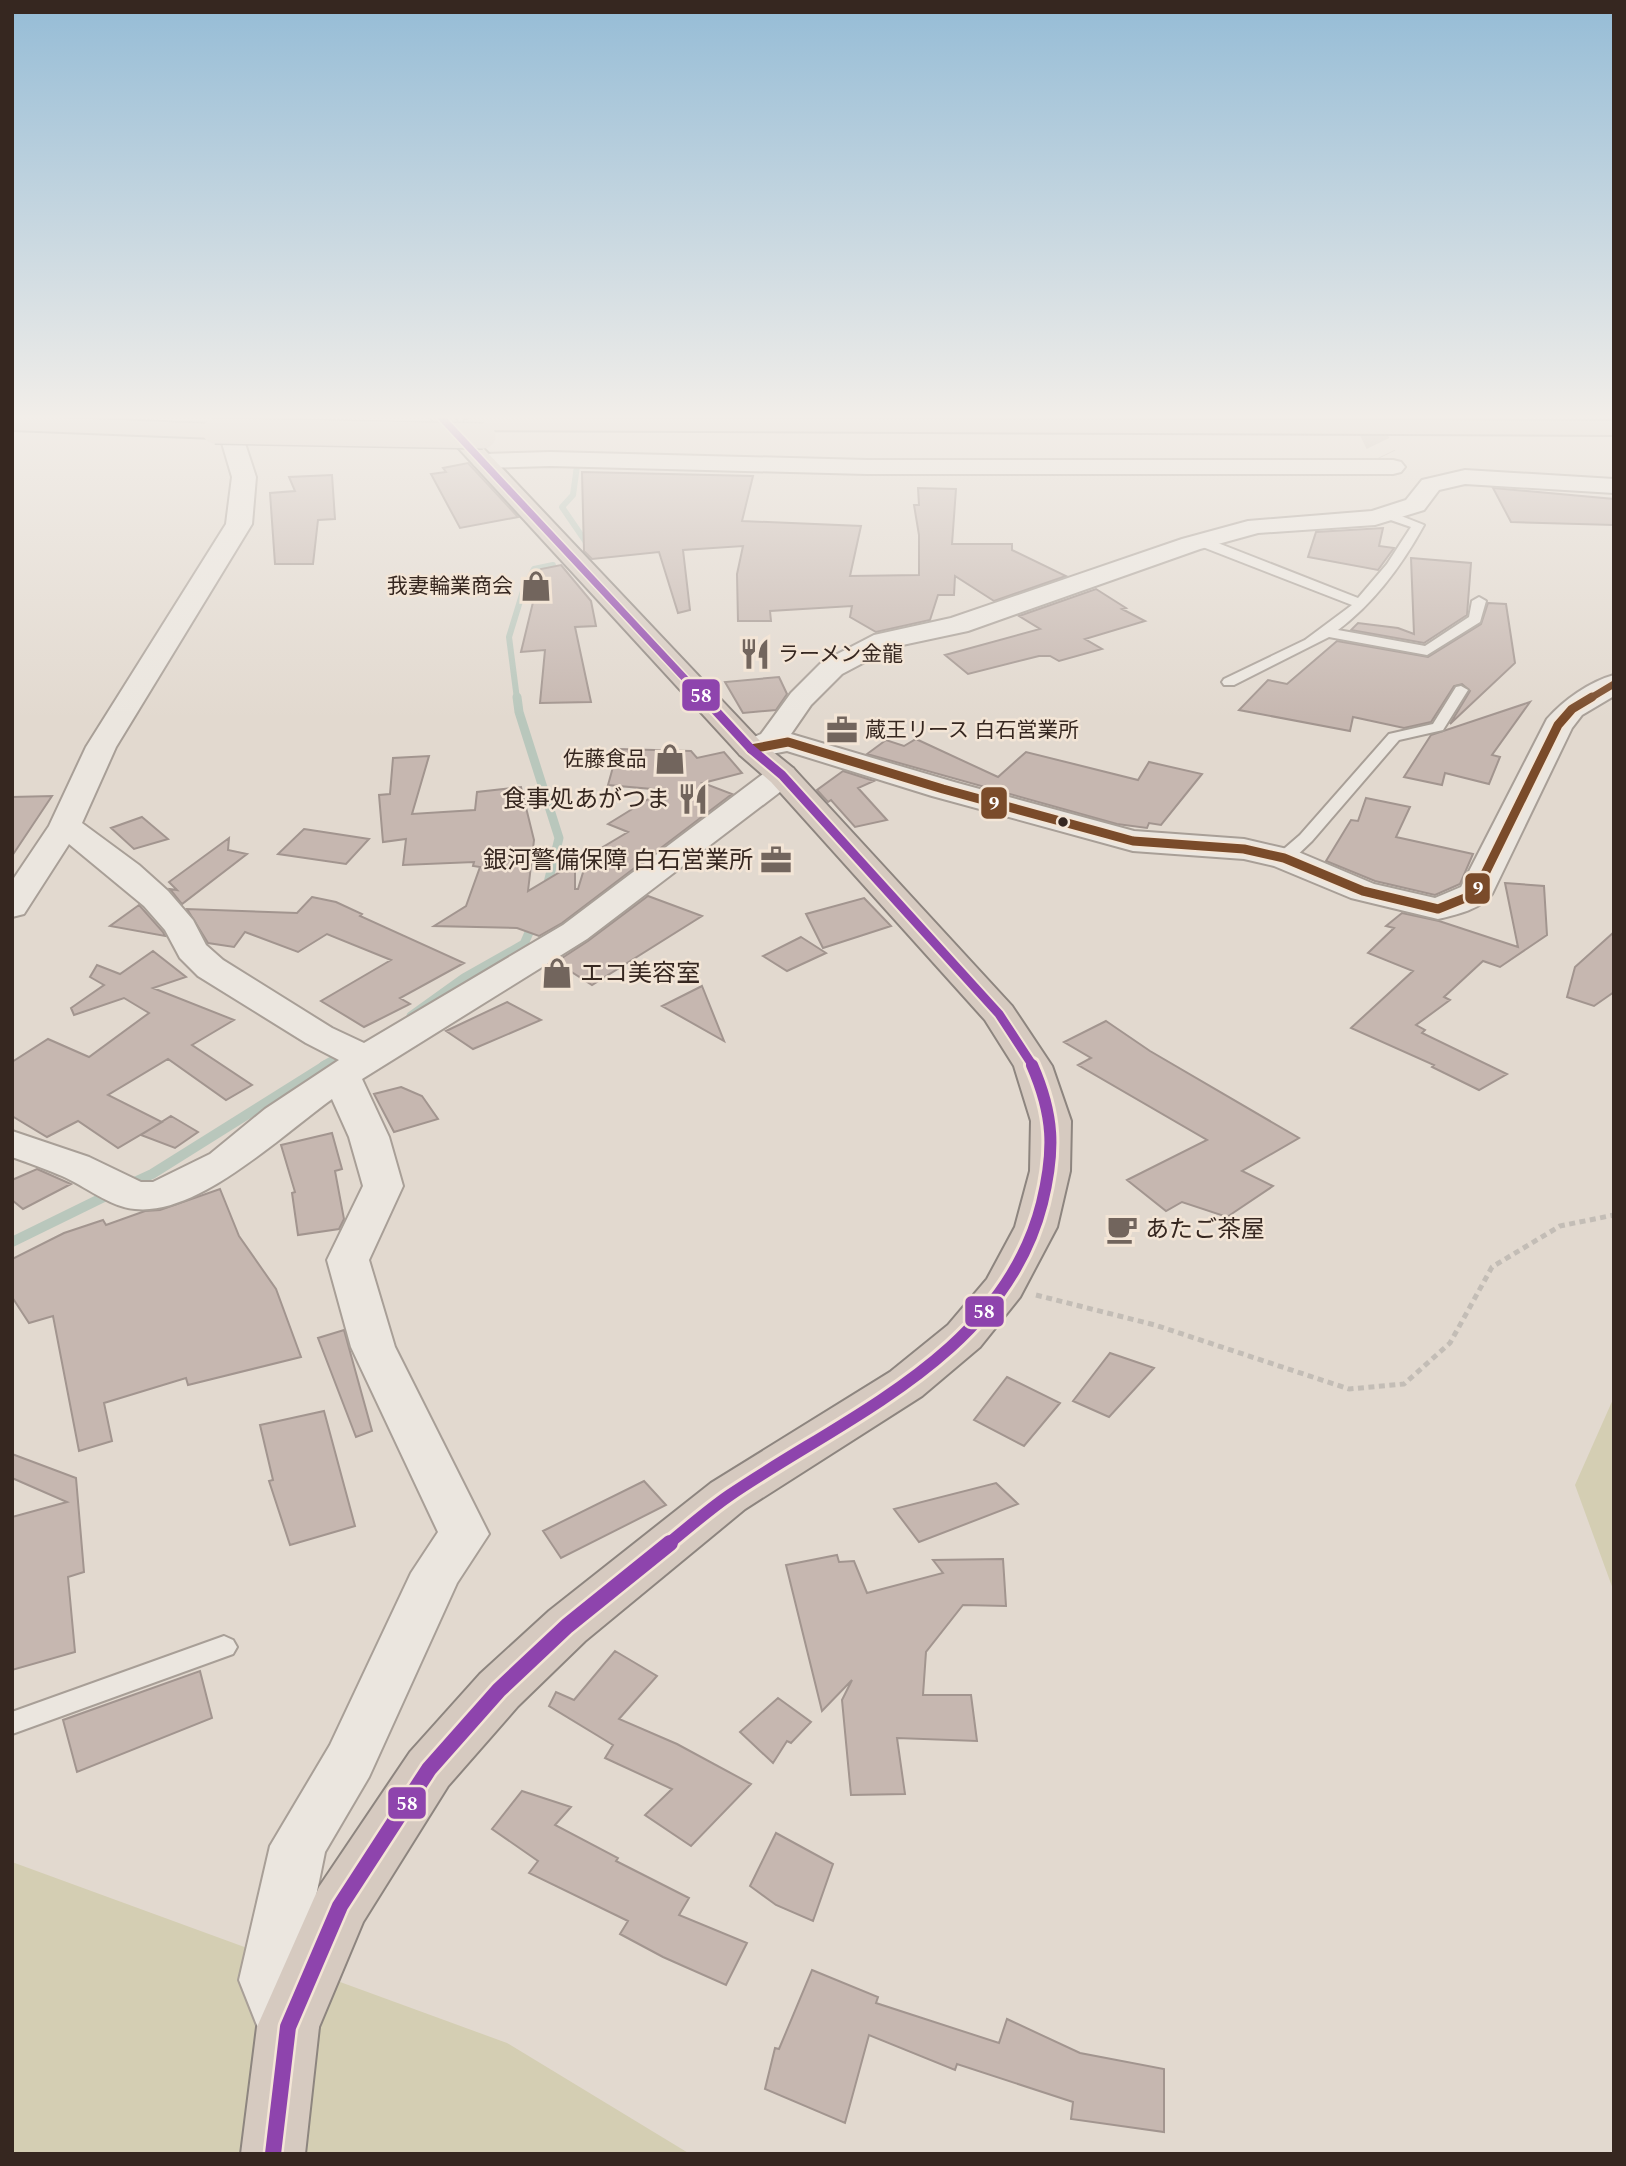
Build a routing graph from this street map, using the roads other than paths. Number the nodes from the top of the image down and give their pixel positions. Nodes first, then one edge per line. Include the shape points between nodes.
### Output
1 (240, 517) edge
2 (545, 517) edge
3 (1378, 517) edge
4 (1395, 517) edge
5 (1200, 541) junction
6 (1479, 601) dead end
7 (1359, 603) junction
8 (1325, 632) junction
9 (1229, 682) dead end
10 (1614, 684) edge
11 (1461, 690) dead end
12 (767, 762) junction
13 (65, 826) junction
14 (1284, 858) junction
15 (12, 907) edge
16 (349, 1058) junction
17 (12, 1143) edge
18 (224, 1647) dead end
19 (12, 1723) edge
20 (288, 2027) junction
21 (273, 2154) edge

1 - 13 street via 101,747
2 - 12 highway
3 - 5 street via 1256,526
4 - 7 lane via 1418,525 1402,555
5 - 7 lane
5 - 12 street via 958,625 884,641 832,668 801,699 772,740
6 - 8 lane via 1475,619 1427,651
7 - 8 lane
8 - 9 lane via 1300,649
10 - 14 street via 1572,709 1558,725 1475,894 1438,909 1363,891
11 - 14 lane via 1438,727 1395,737
12 - 14 street via 788,742 1133,841 1244,849
12 - 16 street via 575,932
12 - 20 highway via 999,1013 1033,1066 1051,1121 1050,1171 1036,1227 1005,1287 964,1336 906,1384 729,1496 567,1626 499,1689 429,1769 340,1906
13 - 15 street
13 - 16 street via 113,860 183,929 190,949 235,987 276,1008
16 - 17 street via 224,1163 160,1195 120,1189 75,1166
16 - 20 street via 383,1186 348,1260 373,1347 464,1534 436,1573 350,1760 298,1846 269,1980
18 - 19 lane
20 - 21 highway

